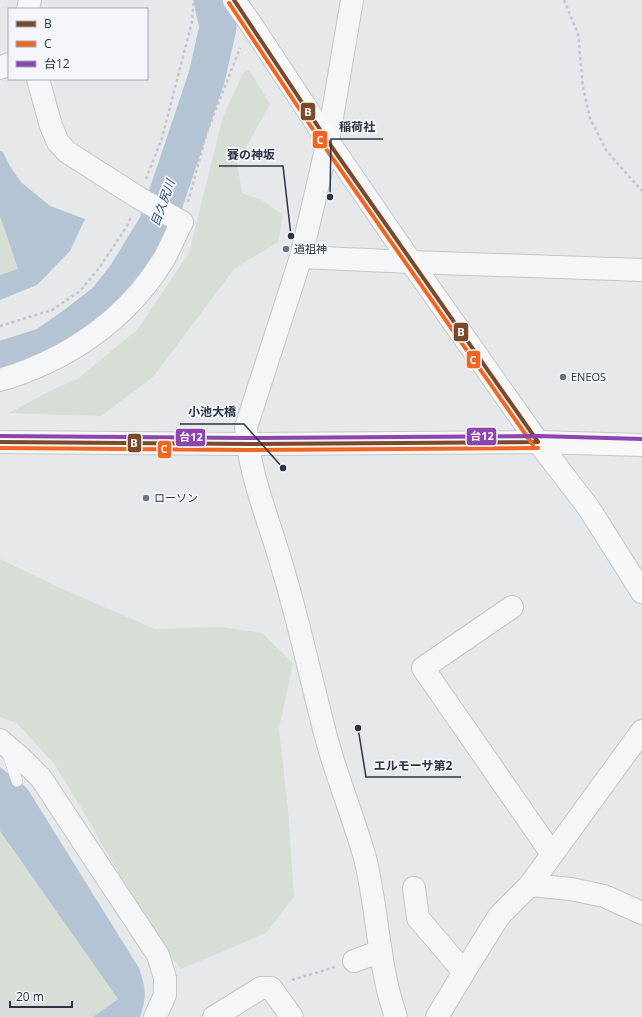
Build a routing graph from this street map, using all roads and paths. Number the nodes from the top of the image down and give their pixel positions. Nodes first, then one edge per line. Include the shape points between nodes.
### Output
1 (352, 0) edge
2 (564, 0) edge
3 (238, 6) edge
4 (240, 48) dead end
5 (38, 80) edge
6 (328, 141) junction
7 (642, 191) edge
8 (177, 219) junction
9 (301, 257) junction
10 (411, 262) junction
11 (642, 270) edge
12 (0, 380) edge
13 (0, 442) edge
14 (538, 442) junction
15 (247, 444) junction
16 (642, 445) edge
17 (642, 592) edge
18 (512, 606) dead end
19 (642, 731) edge
20 (2, 741) edge
21 (17, 781) dead end
22 (552, 854) junction
23 (530, 885) junction
24 (414, 888) dead end
25 (642, 913) edge
26 (381, 951) junction
27 (354, 961) joint
28 (464, 972) junction
29 (271, 988) junction
30 (155, 1017) edge
31 (214, 1017) edge
32 (292, 1017) edge
33 (396, 1017) edge
34 (437, 1017) edge

1 - 6 street
2 - 7 path via 578,34 583,87 590,118 606,150
3 - 6 street
4 - 8 path via 206,132
5 - 8 street via 51,126 58,142 67,152
6 - 9 street
6 - 10 street
8 - 12 street via 164,257 121,312 96,334 60,357
9 - 10 street
9 - 15 street via 246,427
10 - 11 street
10 - 14 street
13 - 15 street
14 - 15 street
14 - 16 street
14 - 17 street via 588,507
15 - 26 street via 329,746 365,858
18 - 22 street via 423,668
19 - 22 street
20 - 21 lane
20 - 30 street via 41,778 158,955 165,978 165,995
22 - 23 street
23 - 25 street via 572,889 604,896
23 - 28 street via 499,916
24 - 28 street via 418,918
26 - 27 street
26 - 33 street
27 - 29 path
28 - 34 street
29 - 31 street via 261,988
29 - 32 street

